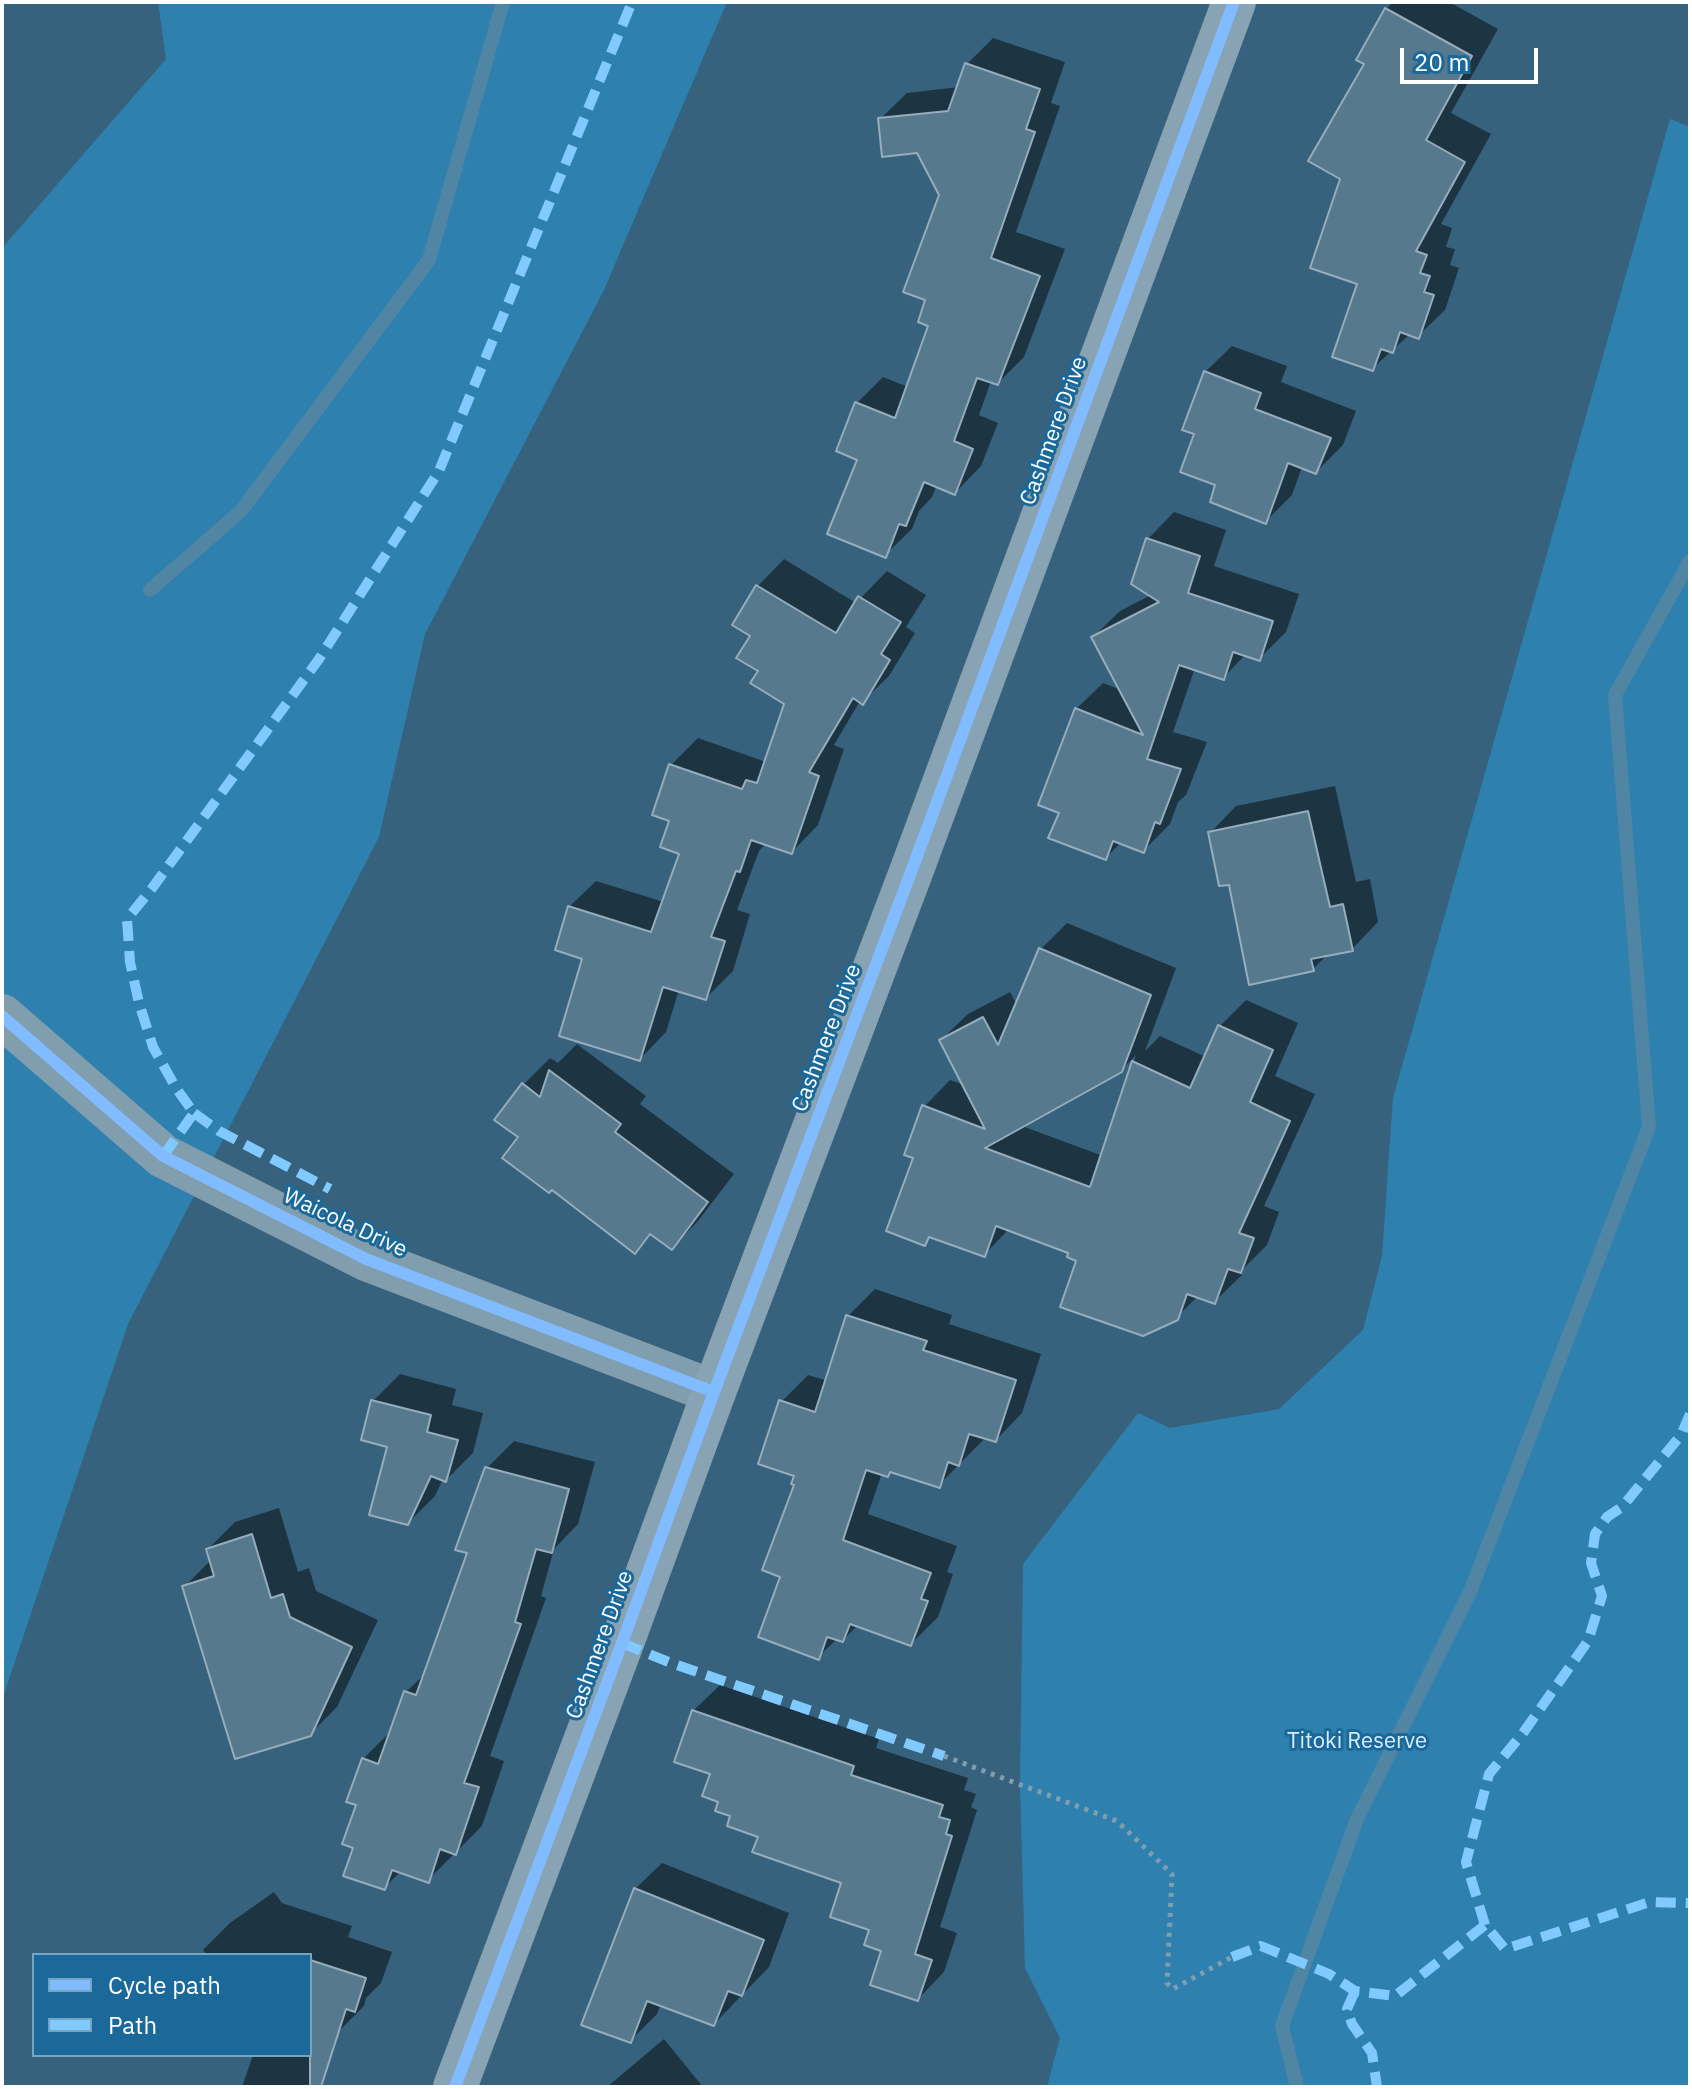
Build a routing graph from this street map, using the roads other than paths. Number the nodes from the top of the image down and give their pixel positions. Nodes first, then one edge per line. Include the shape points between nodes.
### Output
1 (1234, 2) edge
2 (2, 1016) edge
3 (714, 1392) junction
4 (455, 2087) edge

1 - 3 street, Cashmere Drive
2 - 3 street, Waicola Drive via 163,1156 366,1259
3 - 4 street, Cashmere Drive

